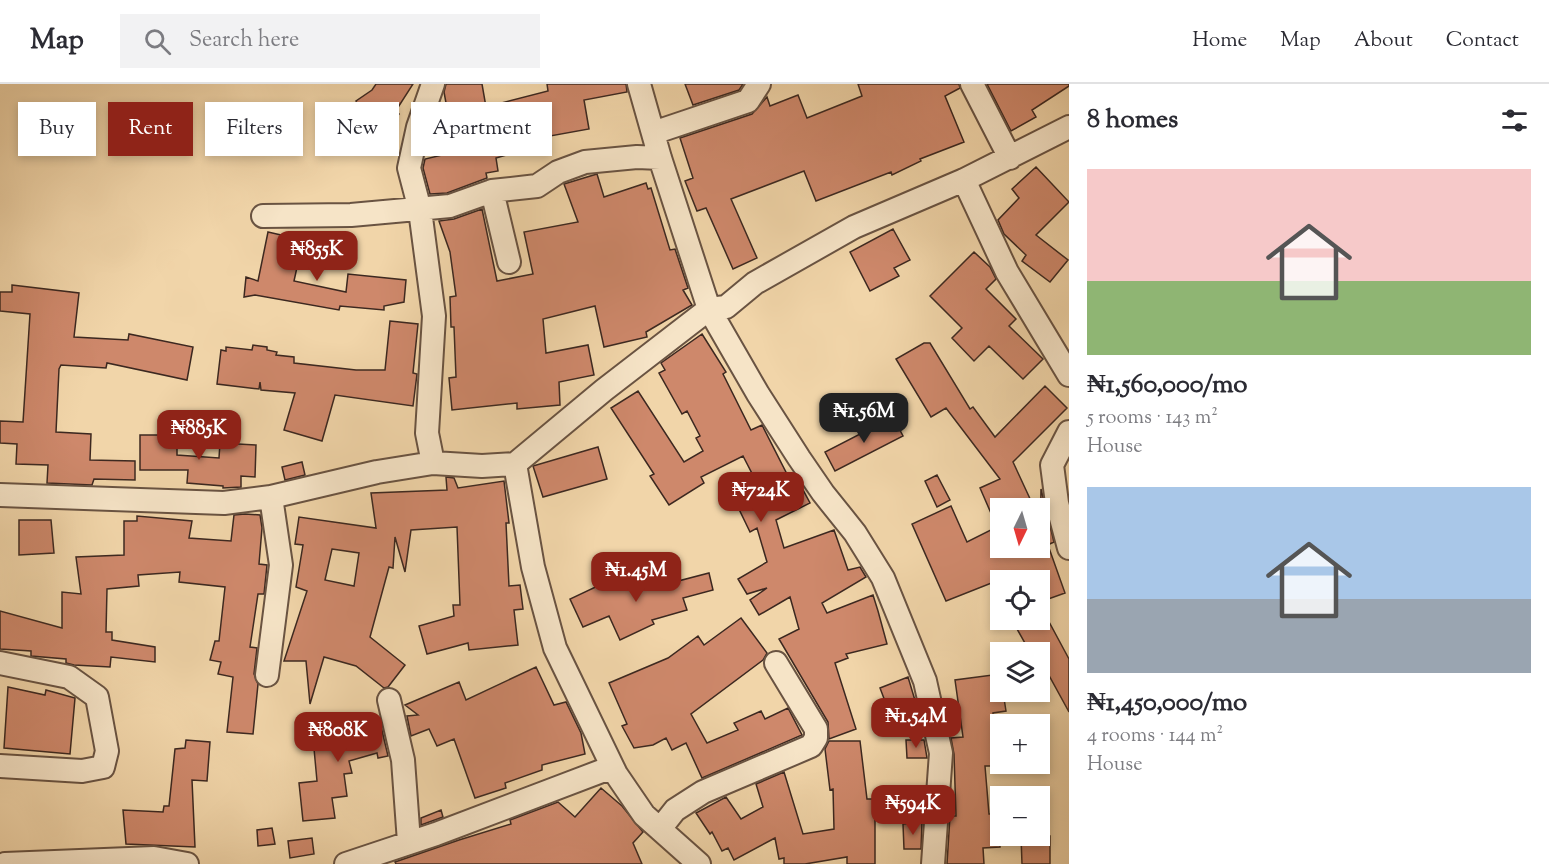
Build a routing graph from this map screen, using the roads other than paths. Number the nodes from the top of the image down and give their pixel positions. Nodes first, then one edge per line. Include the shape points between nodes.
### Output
1 (433, 84) edge
2 (639, 84) edge
3 (759, 84) edge
4 (972, 84) edge
5 (1069, 127) edge
6 (652, 133) junction
7 (660, 158) junction
8 (1010, 158) junction
9 (964, 180) junction
10 (492, 191) junction
11 (420, 210) junction
12 (263, 216) dead end
13 (509, 262) dead end
14 (709, 309) junction
15 (1069, 375) edge
16 (1069, 432) edge
17 (433, 463) junction
18 (515, 464) junction
19 (0, 495) edge
20 (271, 496) junction
21 (1069, 548) edge
22 (0, 663) edge
23 (776, 663) dead end
24 (267, 675) dead end
25 (389, 700) dead end
26 (0, 766) edge
27 (616, 774) junction
28 (660, 829) junction
29 (409, 842) junction
30 (5, 864) edge
31 (187, 864) edge
32 (346, 864) edge
33 (699, 864) edge
34 (933, 864) edge

1 - 11 street via 418,127 410,168
2 - 6 street
3 - 6 street via 748,100
4 - 8 street
5 - 8 street
6 - 7 street
7 - 10 street via 585,162 558,172 537,186
7 - 14 street
8 - 9 street
9 - 14 street via 854,227 755,283 726,307
9 - 15 street via 1007,272
10 - 11 street via 450,206
10 - 13 street
11 - 12 street
11 - 17 street via 434,316 427,433
14 - 18 street
14 - 34 street via 770,413 883,578 920,671 941,753
16 - 21 street via 1052,465
17 - 18 street
17 - 20 street
18 - 27 street via 532,567 555,648
19 - 20 street via 224,503
20 - 24 street via 281,565
22 - 26 street via 69,677 97,697 107,752 104,767 82,771
23 - 28 street via 816,729 812,746 703,792 675,810
25 - 29 street via 403,760
27 - 28 street via 644,815
27 - 29 street via 607,769
28 - 33 street
29 - 32 street
30 - 31 street via 154,858

